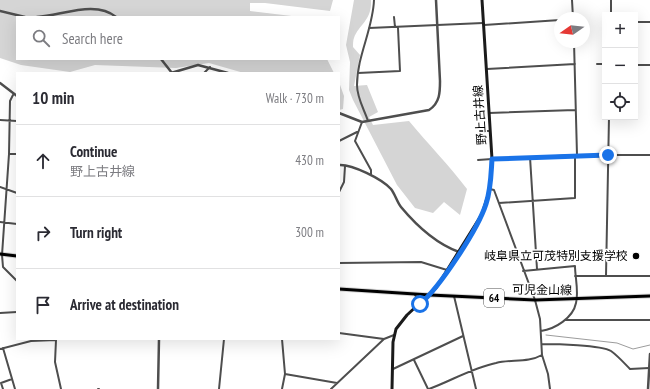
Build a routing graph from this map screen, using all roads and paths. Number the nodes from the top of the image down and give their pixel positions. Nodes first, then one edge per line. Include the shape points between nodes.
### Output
1 (374, 0) edge
2 (436, 0) edge
3 (482, 0) edge
4 (572, 0) edge
5 (611, 0) edge
6 (86, 5) dead end
7 (99, 5) dead end
8 (0, 11) edge
9 (573, 12) edge
10 (611, 12) edge
11 (21, 16) edge
12 (41, 16) edge
13 (115, 16) edge
14 (394, 17) dead end
15 (554, 20) edge
16 (638, 22) edge
17 (650, 22) edge
18 (484, 24) junction
19 (437, 26) junction
20 (396, 27) junction
21 (369, 28) junction
22 (575, 48) edge
23 (162, 60) edge
24 (576, 64) junction
25 (597, 64) dead end
26 (602, 64) edge
27 (638, 65) edge
28 (650, 65) edge
29 (210, 67) junction
30 (215, 69) joint
31 (486, 70) junction
32 (170, 72) edge
33 (174, 72) edge
34 (206, 72) edge
35 (225, 72) edge
36 (358, 73) junction
37 (0, 83) edge
38 (13, 94) junction
39 (16, 96) edge
40 (575, 110) junction
41 (489, 113) junction
42 (340, 114) edge
43 (0, 120) edge
44 (609, 120) edge
45 (10, 121) junction
46 (16, 121) edge
47 (362, 122) junction
48 (368, 122) junction
49 (480, 131) dead end
50 (490, 131) junction
51 (358, 132) junction
52 (340, 141) edge
53 (9, 154) junction
54 (16, 154) edge
55 (576, 155) junction
56 (608, 155) junction
57 (650, 155) edge
58 (530, 157) junction
59 (492, 159) junction
60 (478, 160) dead end
61 (345, 164) junction
62 (340, 165) edge
63 (371, 176) junction
64 (0, 187) edge
65 (6, 189) junction
66 (490, 189) junction
67 (340, 190) edge
68 (16, 193) edge
69 (533, 200) junction
70 (498, 203) junction
71 (0, 222) edge
72 (5, 223) junction
73 (16, 224) edge
74 (459, 253) junction
75 (1, 254) edge
76 (16, 256) edge
77 (340, 262) edge
78 (537, 269) junction
79 (447, 270) junction
80 (523, 271) junction
81 (575, 276) junction
82 (606, 276) junction
83 (650, 276) edge
84 (16, 280) edge
85 (340, 288) edge
86 (414, 294) junction
87 (430, 296) junction
88 (454, 296) junction
89 (650, 296) edge
90 (576, 299) junction
91 (535, 300) junction
92 (420, 304) junction
93 (16, 312) edge
94 (0, 313) edge
95 (565, 320) junction
96 (650, 320) edge
97 (541, 331) junction
98 (340, 334) edge
99 (394, 335) junction
100 (463, 336) junction
101 (384, 339) junction
102 (56, 340) edge
103 (159, 340) edge
104 (224, 340) edge
105 (282, 340) edge
106 (542, 344) junction
107 (2, 348) edge
108 (650, 354) edge
109 (542, 355) junction
110 (414, 360) junction
111 (649, 368) edge
112 (392, 370) junction
113 (471, 370) junction
114 (285, 374) junction
115 (12, 379) junction
116 (337, 383) junction
117 (3, 389) edge
118 (15, 389) edge
119 (61, 389) edge
120 (158, 389) edge
121 (219, 389) edge
122 (282, 389) edge
123 (331, 389) edge
124 (392, 389) edge
125 (428, 389) edge
126 (476, 389) edge
127 (550, 389) edge
128 (648, 389) edge

1 - 21 street
2 - 19 street
3 - 18 main road, 野上古井線
4 - 9 street
5 - 10 street
6 - 12 street
7 - 13 street
8 - 11 street
14 - 20 street
15 - 18 street
16 - 17 street
18 - 19 street
18 - 31 main road, 野上古井線
19 - 20 street
19 - 48 street via 440,92 436,104 429,110
20 - 21 street
20 - 36 street via 400,71
21 - 36 street
22 - 24 street
23 - 32 street
24 - 31 street
24 - 40 street
25 - 26 street
27 - 28 street
29 - 30 street
29 - 33 street via 191,66
29 - 34 street
30 - 35 street
31 - 41 main road, 野上古井線
36 - 48 street via 359,99
37 - 38 street
38 - 39 street
38 - 45 street via 10,101
40 - 41 street
40 - 55 street
41 - 50 main road, 野上古井線
42 - 47 street
43 - 45 street
44 - 56 street
45 - 46 street
45 - 53 street
47 - 48 street
47 - 51 street
49 - 50 street
50 - 59 main road, 野上古井線
51 - 52 street
51 - 63 street via 355,141 371,170
53 - 54 street
53 - 65 street
55 - 56 street
55 - 58 street
55 - 69 street via 575,198
56 - 57 street
56 - 82 street
58 - 59 street
58 - 69 street
59 - 60 street
59 - 66 main road, 野上古井線
61 - 62 street
61 - 63 street
61 - 67 street via 344,182
63 - 74 street via 391,189 401,207 431,237
64 - 65 street
65 - 68 street
65 - 72 street
66 - 70 street via 494,190
66 - 74 main road, 野上古井線 via 482,214
69 - 70 street
69 - 78 street
70 - 80 street
71 - 72 street
72 - 73 street
72 - 75 street
74 - 79 main road, 野上古井線
75 - 76 main road
75 - 84 street via 3,267
77 - 79 street via 421,262
78 - 80 street
78 - 81 street via 575,266
79 - 87 main road, 野上古井線
80 - 91 street
81 - 82 street
81 - 90 street
82 - 83 street
85 - 86 main road, 可児金山線 / 64
86 - 87 main road, 可児金山線 / 64
86 - 92 street
87 - 88 main road, 可児金山線 / 64
87 - 92 main road, 野上古井線
88 - 91 main road, 可児金山線 / 64
88 - 100 street
89 - 90 main road, 可児金山線 / 64
90 - 91 main road, 可児金山線 / 64
90 - 95 street via 576,304
91 - 97 street
92 - 99 main road, 野上古井線 via 407,316
93 - 94 street
95 - 96 street
95 - 97 street via 552,329
97 - 106 street
98 - 101 street
99 - 101 street
99 - 112 main road
100 - 110 street
100 - 113 street
101 - 116 street
102 - 107 street via 31,341
102 - 119 street via 55,362
103 - 120 street
104 - 121 street
105 - 114 street
106 - 109 street
106 - 111 street via 562,343 603,348 611,351 630,369
107 - 115 street
108 - 111 street
109 - 113 street
109 - 127 street
110 - 112 street
110 - 125 street
111 - 128 street
112 - 124 main road
113 - 125 street
113 - 126 street
114 - 116 street
114 - 122 street
115 - 117 street via 1,383
115 - 118 street
116 - 123 street

